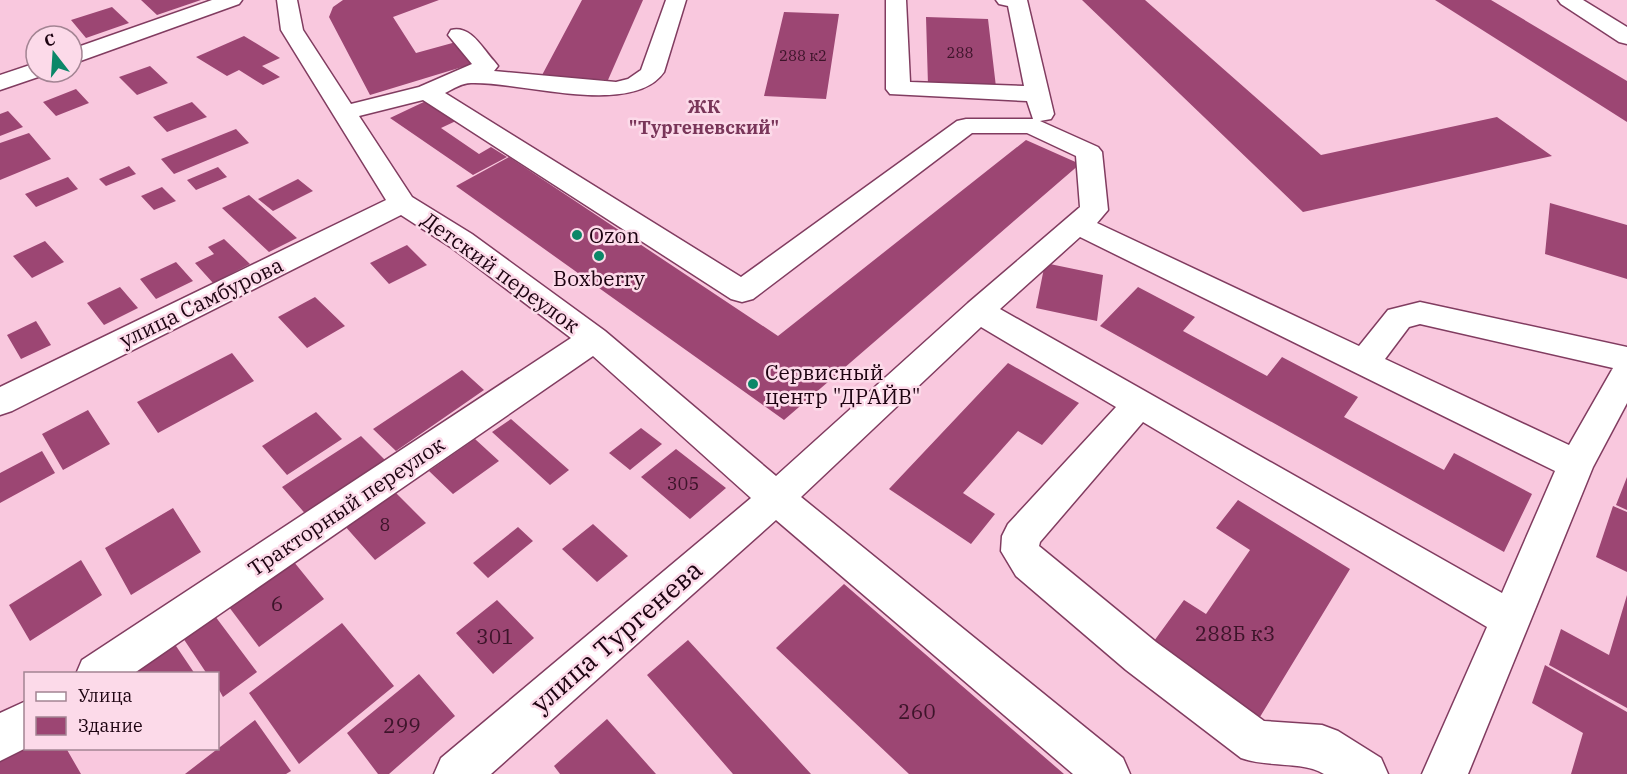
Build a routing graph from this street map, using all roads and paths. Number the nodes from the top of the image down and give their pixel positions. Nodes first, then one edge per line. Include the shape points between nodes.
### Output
1 (232, 0) edge
2 (287, 0) edge
3 (676, 0) edge
4 (896, 0) edge
5 (1006, 0) edge
6 (1568, 0) edge
7 (459, 35) dead end
8 (1625, 35) edge
9 (84, 53) edge
10 (24, 74) edge
11 (465, 75) junction
12 (0, 83) edge
13 (428, 92) junction
14 (1038, 94) junction
15 (343, 113) junction
16 (1047, 134) junction
17 (402, 202) junction
18 (1078, 225) junction
19 (980, 311) junction
20 (594, 339) junction
21 (1627, 359) edge
22 (1364, 362) junction
23 (1627, 372) edge
24 (0, 402) edge
25 (1140, 403) junction
26 (1576, 465) junction
27 (776, 498) junction
28 (1509, 618) junction
29 (101, 672) edge
30 (24, 723) edge
31 (0, 739) edge
32 (457, 774) edge
33 (1107, 774) edge
34 (1365, 774) edge
35 (1445, 774) edge

1 - 9 street
2 - 15 street, Детский переулок via 292,30
3 - 11 street via 652,72 631,87
4 - 14 street via 898,89
5 - 14 street via 1017,0
6 - 8 street
7 - 11 street via 486,66
10 - 12 street
11 - 13 street
13 - 15 street
13 - 16 street via 742,292 966,126 1031,126
14 - 16 street
15 - 17 street, Детский переулок
16 - 18 street, улица Тургенева via 1089,152 1094,210
17 - 20 street, Детский переулок via 462,241
17 - 24 street, улица Самбурова
18 - 19 street, улица Тургенева
18 - 22 street
19 - 25 street
19 - 27 street, улица Тургенева
20 - 27 street, Детский переулок
20 - 29 street, Тракторный переулок
21 - 22 street via 1420,313 1399,318
22 - 26 street
23 - 26 street
25 - 28 street
25 - 34 street via 1021,536 1020,551 1030,564 1141,656 1257,742 1322,747
26 - 28 street
27 - 32 street, улица Тургенева
27 - 33 street, Детский переулок
28 - 35 street
30 - 31 street

